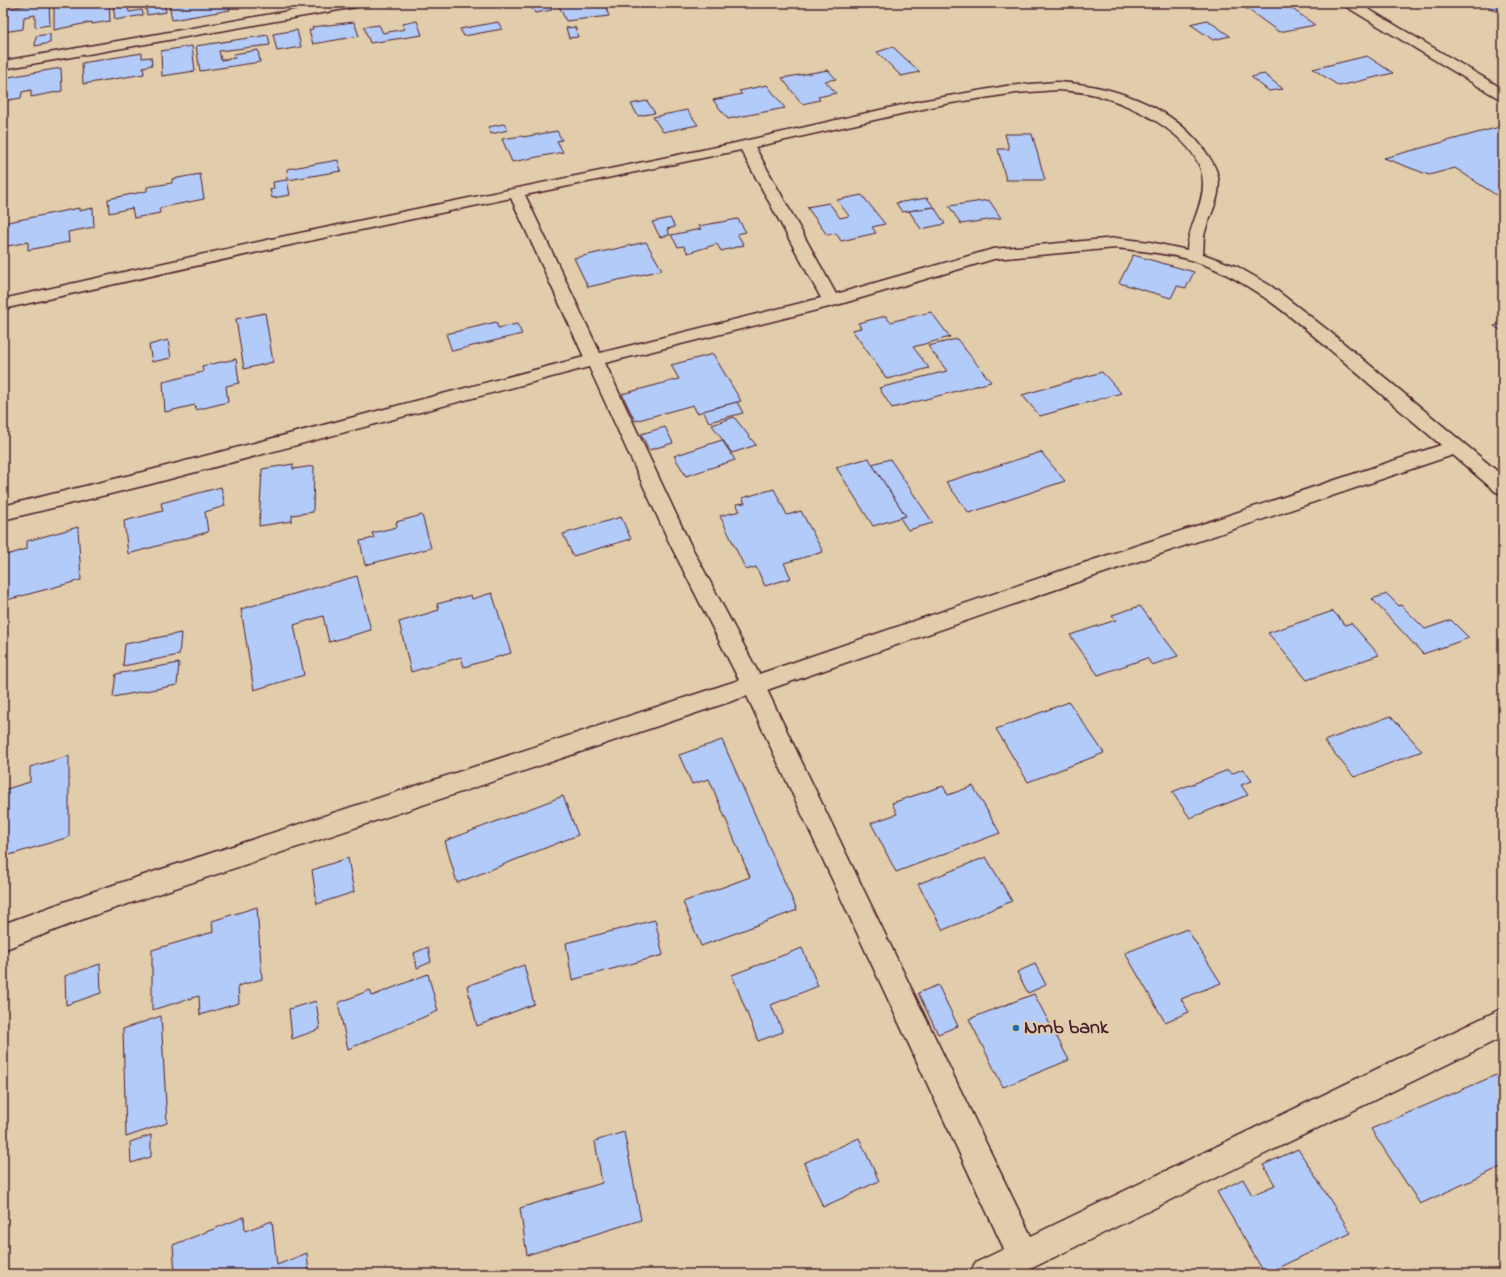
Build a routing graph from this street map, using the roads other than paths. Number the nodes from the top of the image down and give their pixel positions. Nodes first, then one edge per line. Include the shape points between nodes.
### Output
1 (356, 3) edge
2 (1349, 3) edge
3 (3, 65) edge
4 (1503, 95) edge
5 (746, 145) junction
6 (516, 192) junction
7 (1195, 256) junction
8 (832, 301) junction
9 (3, 304) edge
10 (594, 360) junction
11 (1457, 447) junction
12 (1503, 487) edge
13 (3, 513) edge
14 (753, 685) junction
15 (3, 937) edge
16 (1503, 1022) edge
17 (1024, 1256) junction
18 (986, 1274) edge

1 - 3 street via 263,14
2 - 4 street
5 - 6 street
5 - 7 street via 942,100 1053,86 1106,93 1138,105 1161,118 1193,144 1204,161 1212,183 1206,210 1196,233
5 - 8 street
6 - 9 street
6 - 10 street
7 - 8 street via 1116,243 993,254
7 - 11 street via 1232,271 1265,290
8 - 10 street
10 - 13 street via 151,477
10 - 14 street via 680,544
11 - 12 street
11 - 14 street
14 - 15 street via 89,905
14 - 17 street
16 - 17 street
17 - 18 street

